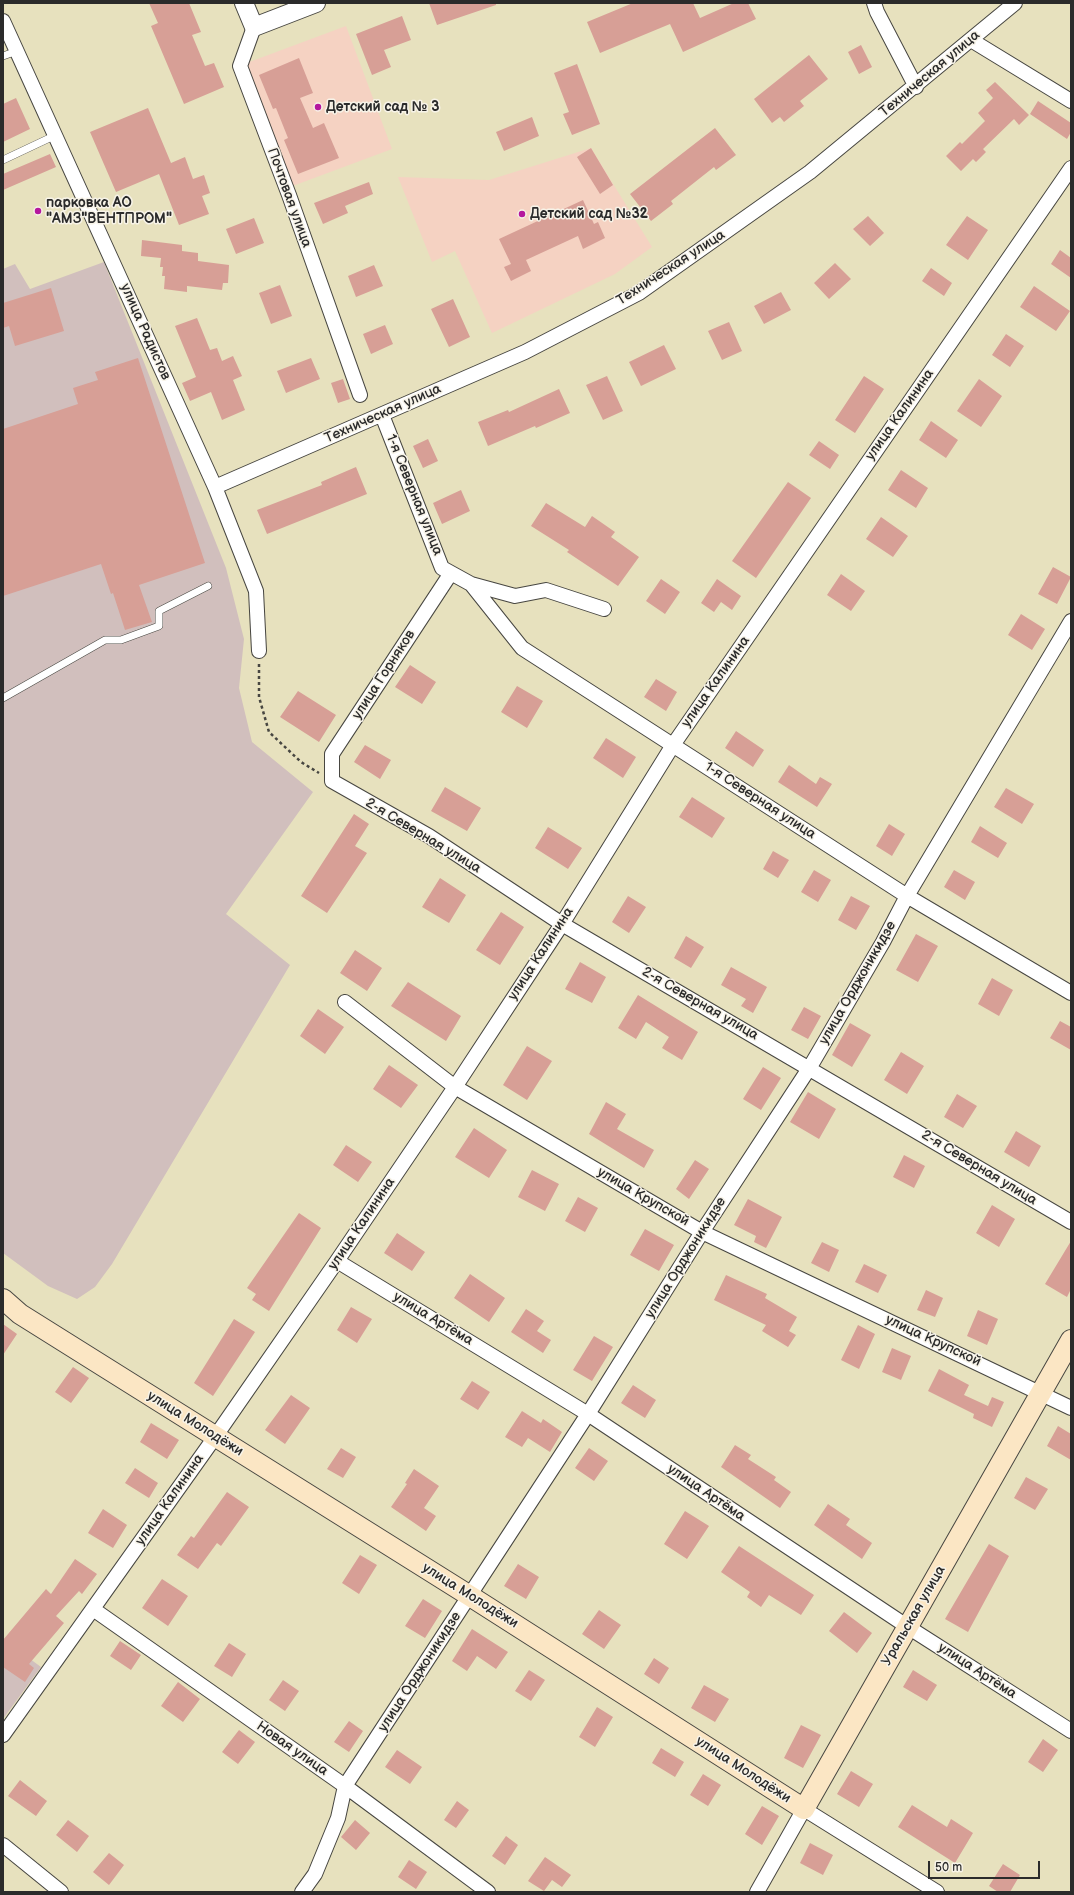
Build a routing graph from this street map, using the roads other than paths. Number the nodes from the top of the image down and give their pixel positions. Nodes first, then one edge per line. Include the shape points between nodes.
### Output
1 (244, 3) edge
2 (316, 3) edge
3 (874, 3) edge
4 (1015, 3) edge
5 (3, 21) edge
6 (254, 27) junction
7 (972, 40) junction
8 (17, 50) junction
9 (3, 56) edge
10 (916, 87) junction
11 (1071, 101) edge
12 (56, 135) junction
13 (3, 160) edge
14 (1071, 168) edge
15 (360, 395) dead end
16 (382, 415) junction
17 (215, 487) junction
18 (451, 573) junction
19 (471, 584) junction
20 (208, 586) dead end
21 (604, 609) dead end
22 (1071, 621) edge
23 (259, 651) road end
24 (3, 698) edge
25 (673, 745) junction
26 (332, 781) joint
27 (907, 896) junction
28 (562, 924) junction
29 (1071, 993) edge
30 (345, 1002) dead end
31 (810, 1067) junction
32 (455, 1087) junction
33 (1071, 1222) edge
34 (702, 1232) junction
35 (337, 1261) junction
36 (3, 1299) edge
37 (1071, 1340) edge
38 (1041, 1393) junction
39 (1071, 1408) edge
40 (588, 1414) junction
41 (215, 1437) junction
42 (470, 1596) junction
43 (93, 1609) junction
44 (908, 1627) junction
45 (1071, 1731) edge
46 (3, 1735) edge
47 (345, 1786) junction
48 (804, 1810) junction
49 (3, 1845) edge
50 (61, 1892) edge
51 (302, 1892) edge
52 (488, 1892) edge
53 (756, 1892) edge
54 (937, 1892) edge

1 - 6 street
2 - 6 street
3 - 10 street
4 - 7 street, Техническая улица
5 - 8 street, улица Радистов
6 - 15 street, Почтовая улица via 240,66
7 - 10 street, Техническая улица
7 - 11 street
8 - 9 lane
8 - 12 street, улица Радистов
10 - 16 street, Техническая улица via 810,172 639,293 525,352
12 - 13 lane
12 - 17 street, улица Радистов
14 - 25 street, улица Калинина
16 - 17 street, Техническая улица
16 - 18 street, 1-я Северная улица via 442,568
17 - 23 street, улица Радистов via 256,591
18 - 19 street, 1-я Северная улица
18 - 26 street, улица Горняков via 332,754
19 - 21 street, 1-я Северная улица via 515,596 546,590
19 - 25 street, 1-я Северная улица via 522,648
20 - 24 lane via 159,611 159,626 121,640 104,640
22 - 27 street, улица Орджоникидзе
25 - 27 street, 1-я Северная улица
25 - 28 street, улица Калинина
26 - 28 street, 2-я Северная улица via 429,836
27 - 29 street, 1-я Северная улица
27 - 31 street, улица Орджоникидзе
28 - 31 street, 2-я Северная улица
28 - 32 street, улица Калинина
30 - 32 street, улица Крупской
31 - 33 street, 2-я Северная улица
31 - 34 street, улица Орджоникидзе
32 - 34 street, улица Крупской
32 - 35 street, улица Калинина
34 - 38 street, улица Крупской
34 - 40 street, улица Орджоникидзе
35 - 40 street, улица Артёма
35 - 41 street, улица Калинина
36 - 41 main road, улица Молодёжи via 20,1314
37 - 38 main road, Уральская улица
38 - 39 street, улица Крупской
38 - 44 main road, Уральская улица
40 - 42 street, улица Орджоникидзе
40 - 44 street, улица Артёма
41 - 42 main road, улица Молодёжи
41 - 43 street, улица Калинина
42 - 47 street, улица Орджоникидзе
42 - 48 main road, улица Молодёжи
43 - 46 street, улица Калинина
43 - 47 street, Новая улица
44 - 45 street, улица Артёма
44 - 48 main road, Уральская улица
47 - 51 street, улица Орджоникидзе via 338,1818 315,1874
47 - 52 street, Новая улица
48 - 53 street, Уральская улица
48 - 54 street, улица Молодёжи
49 - 50 street

